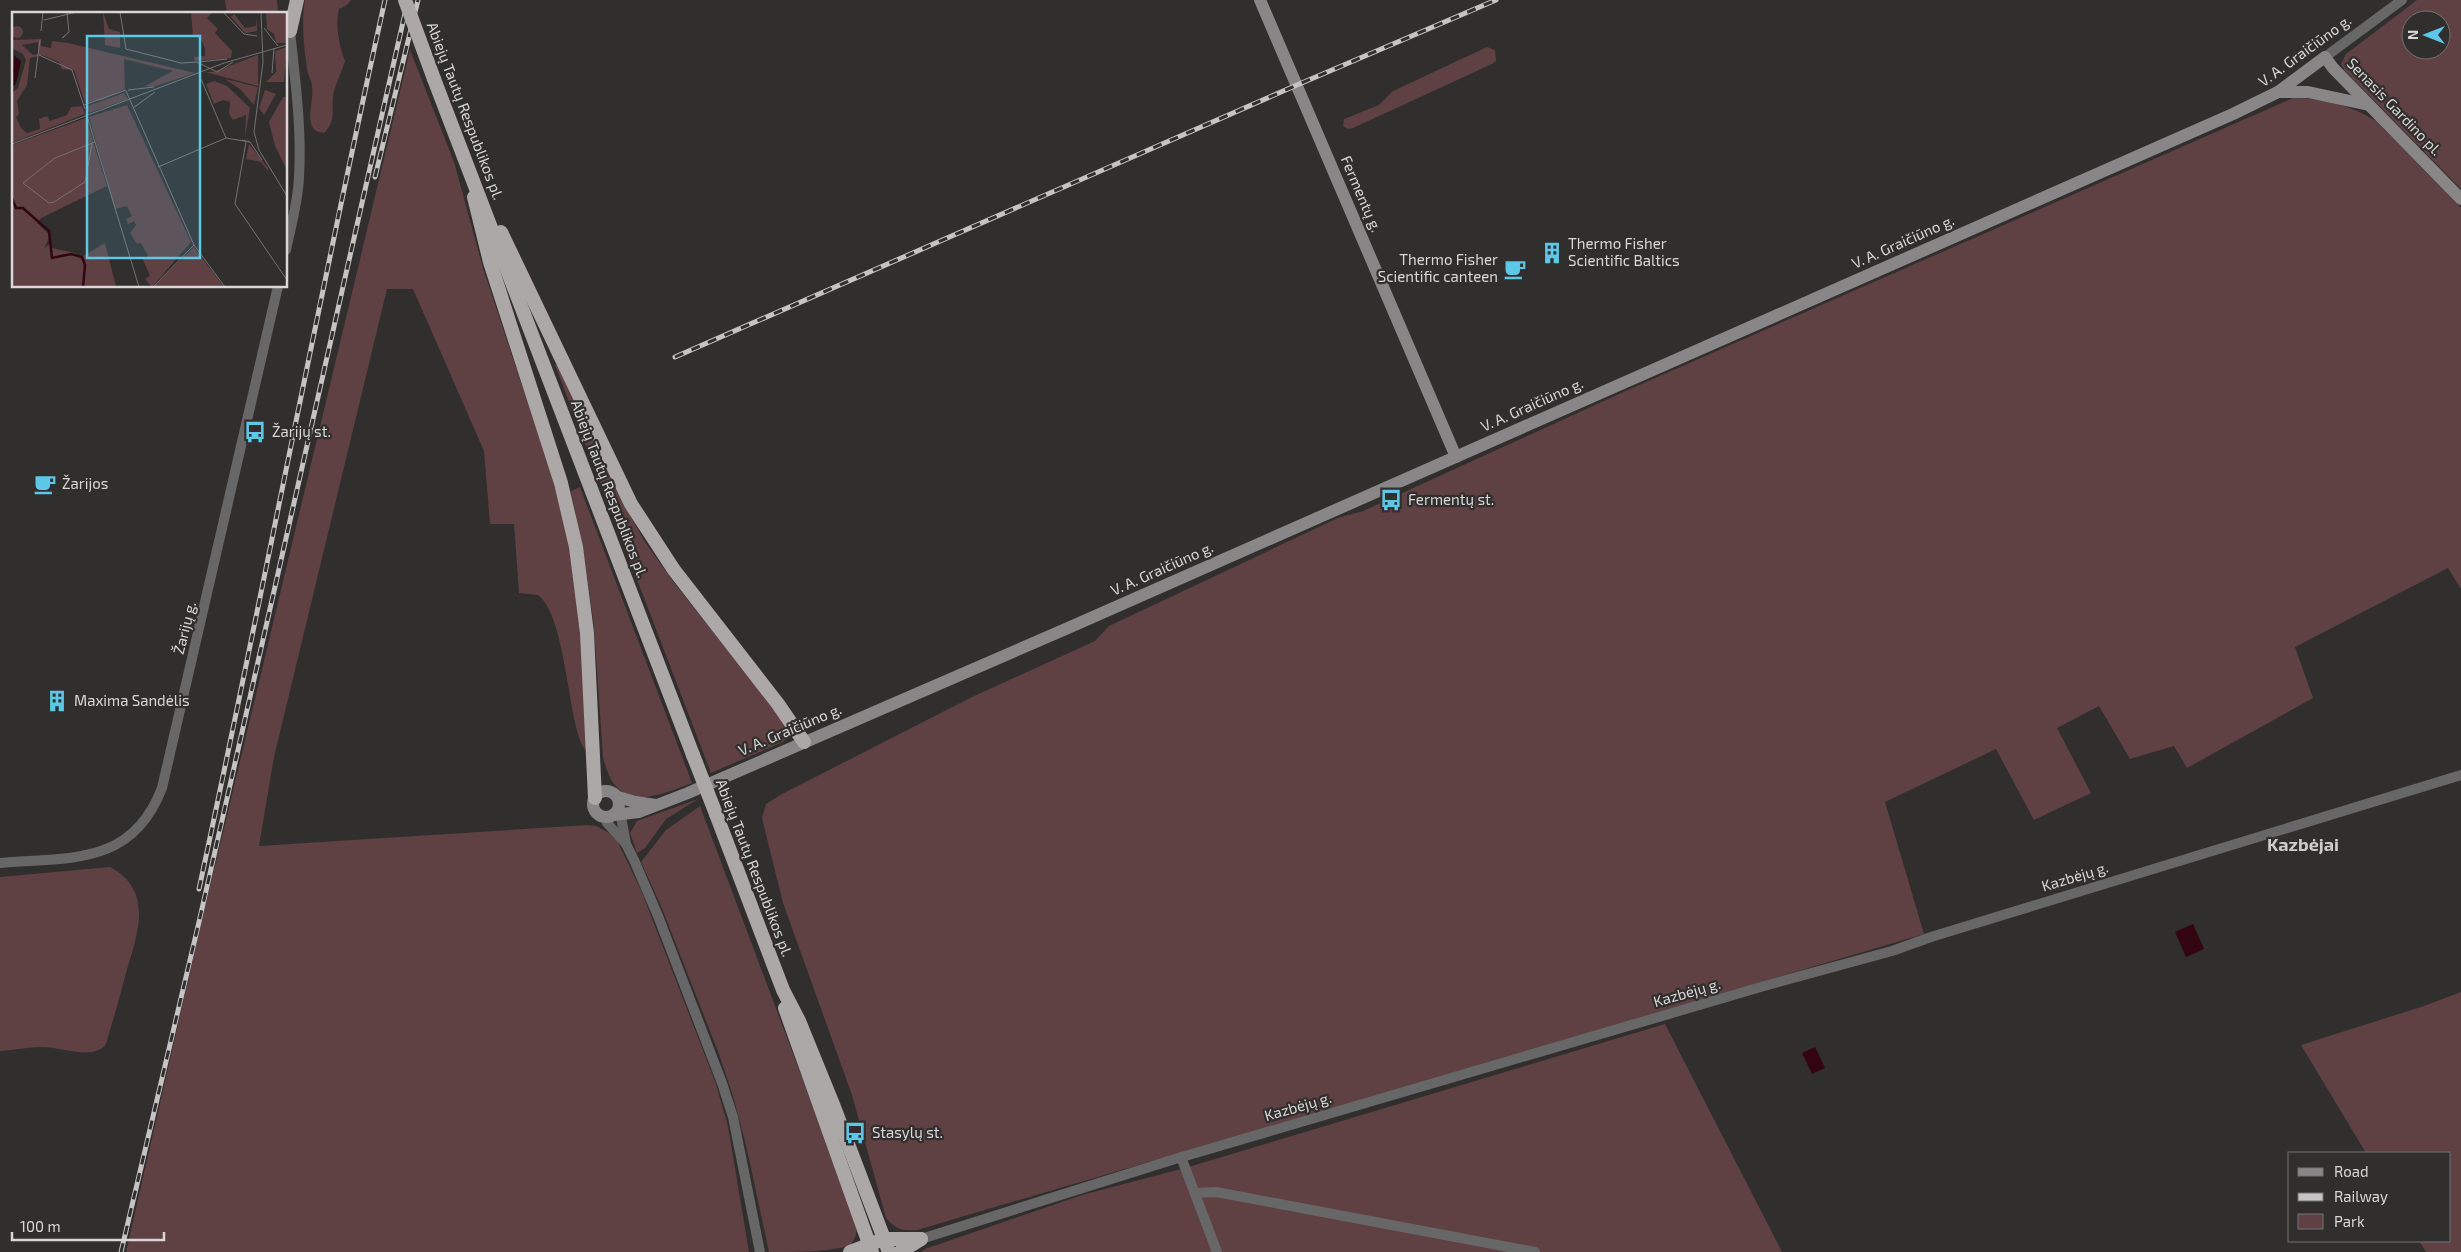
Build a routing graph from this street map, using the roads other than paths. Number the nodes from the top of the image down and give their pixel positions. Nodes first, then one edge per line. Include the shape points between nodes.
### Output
1 (288, 0) edge
2 (297, 0) edge
3 (405, 0) edge
4 (1260, 0) edge
5 (2402, 0) edge
6 (290, 30) junction
7 (2325, 57) junction
8 (2278, 92) junction
9 (2370, 106) junction
10 (467, 162) junction
11 (477, 188) junction
12 (2461, 200) edge
13 (288, 241) edge
14 (278, 288) edge
15 (1456, 457) junction
16 (804, 742) junction
17 (2461, 775) edge
18 (595, 798) junction
19 (656, 805) junction
20 (615, 810) junction
21 (626, 844) junction
22 (0, 863) edge
23 (783, 990) junction
24 (1181, 1157) junction
25 (1195, 1193) junction
26 (921, 1239) junction
27 (887, 1246) edge
28 (870, 1248) edge
29 (760, 1252) edge
30 (850, 1252) edge
31 (900, 1252) edge
32 (1218, 1252) edge
33 (1535, 1252) edge

1 - 6 highway
2 - 6 highway
3 - 10 highway, Abiejų Tautų Respublikos pl., bridge
4 - 15 main road, Fermentų g.
5 - 7 street, V. A. Graičiūno g.
6 - 13 street via 299,176
7 - 8 main road, V. A. Graičiūno g.
7 - 9 main road, Senasis Gardino pl.
8 - 9 main road via 2308,92
8 - 15 main road, V. A. Graičiūno g. via 2226,118
9 - 12 main road, Senasis Gardino pl.
10 - 11 highway, Abiejų Tautų Respublikos pl.
10 - 18 highway via 490,262 561,483 576,546 588,633
11 - 16 highway via 513,254 631,504 674,570
11 - 23 highway, Abiejų Tautų Respublikos pl., bridge
14 - 22 street, Žarijų g. via 207,601 155,806 138,830 106,851 76,857
15 - 16 main road, V. A. Graičiūno g.
16 - 19 main road, V. A. Graičiūno g.
17 - 24 street, Kazbėjų g. via 1892,952 1764,986
18 - 20 main road via 596,811
18 - 20 main road via 606,790
19 - 20 main road, V. A. Graičiūno g. via 639,812
19 - 20 main road via 635,802
20 - 21 street
20 - 21 street via 607,823
21 - 29 street via 658,916 722,1083 742,1160
23 - 27 highway, Abiejų Tautų Respublikos pl. via 817,1064
23 - 28 highway, Abiejų Tautų Respublikos pl. via 792,1030
24 - 25 street
24 - 26 street, Kazbėjų g.
25 - 32 street
25 - 33 street via 1216,1192
26 - 27 highway
26 - 31 highway
27 - 28 highway
28 - 30 highway

